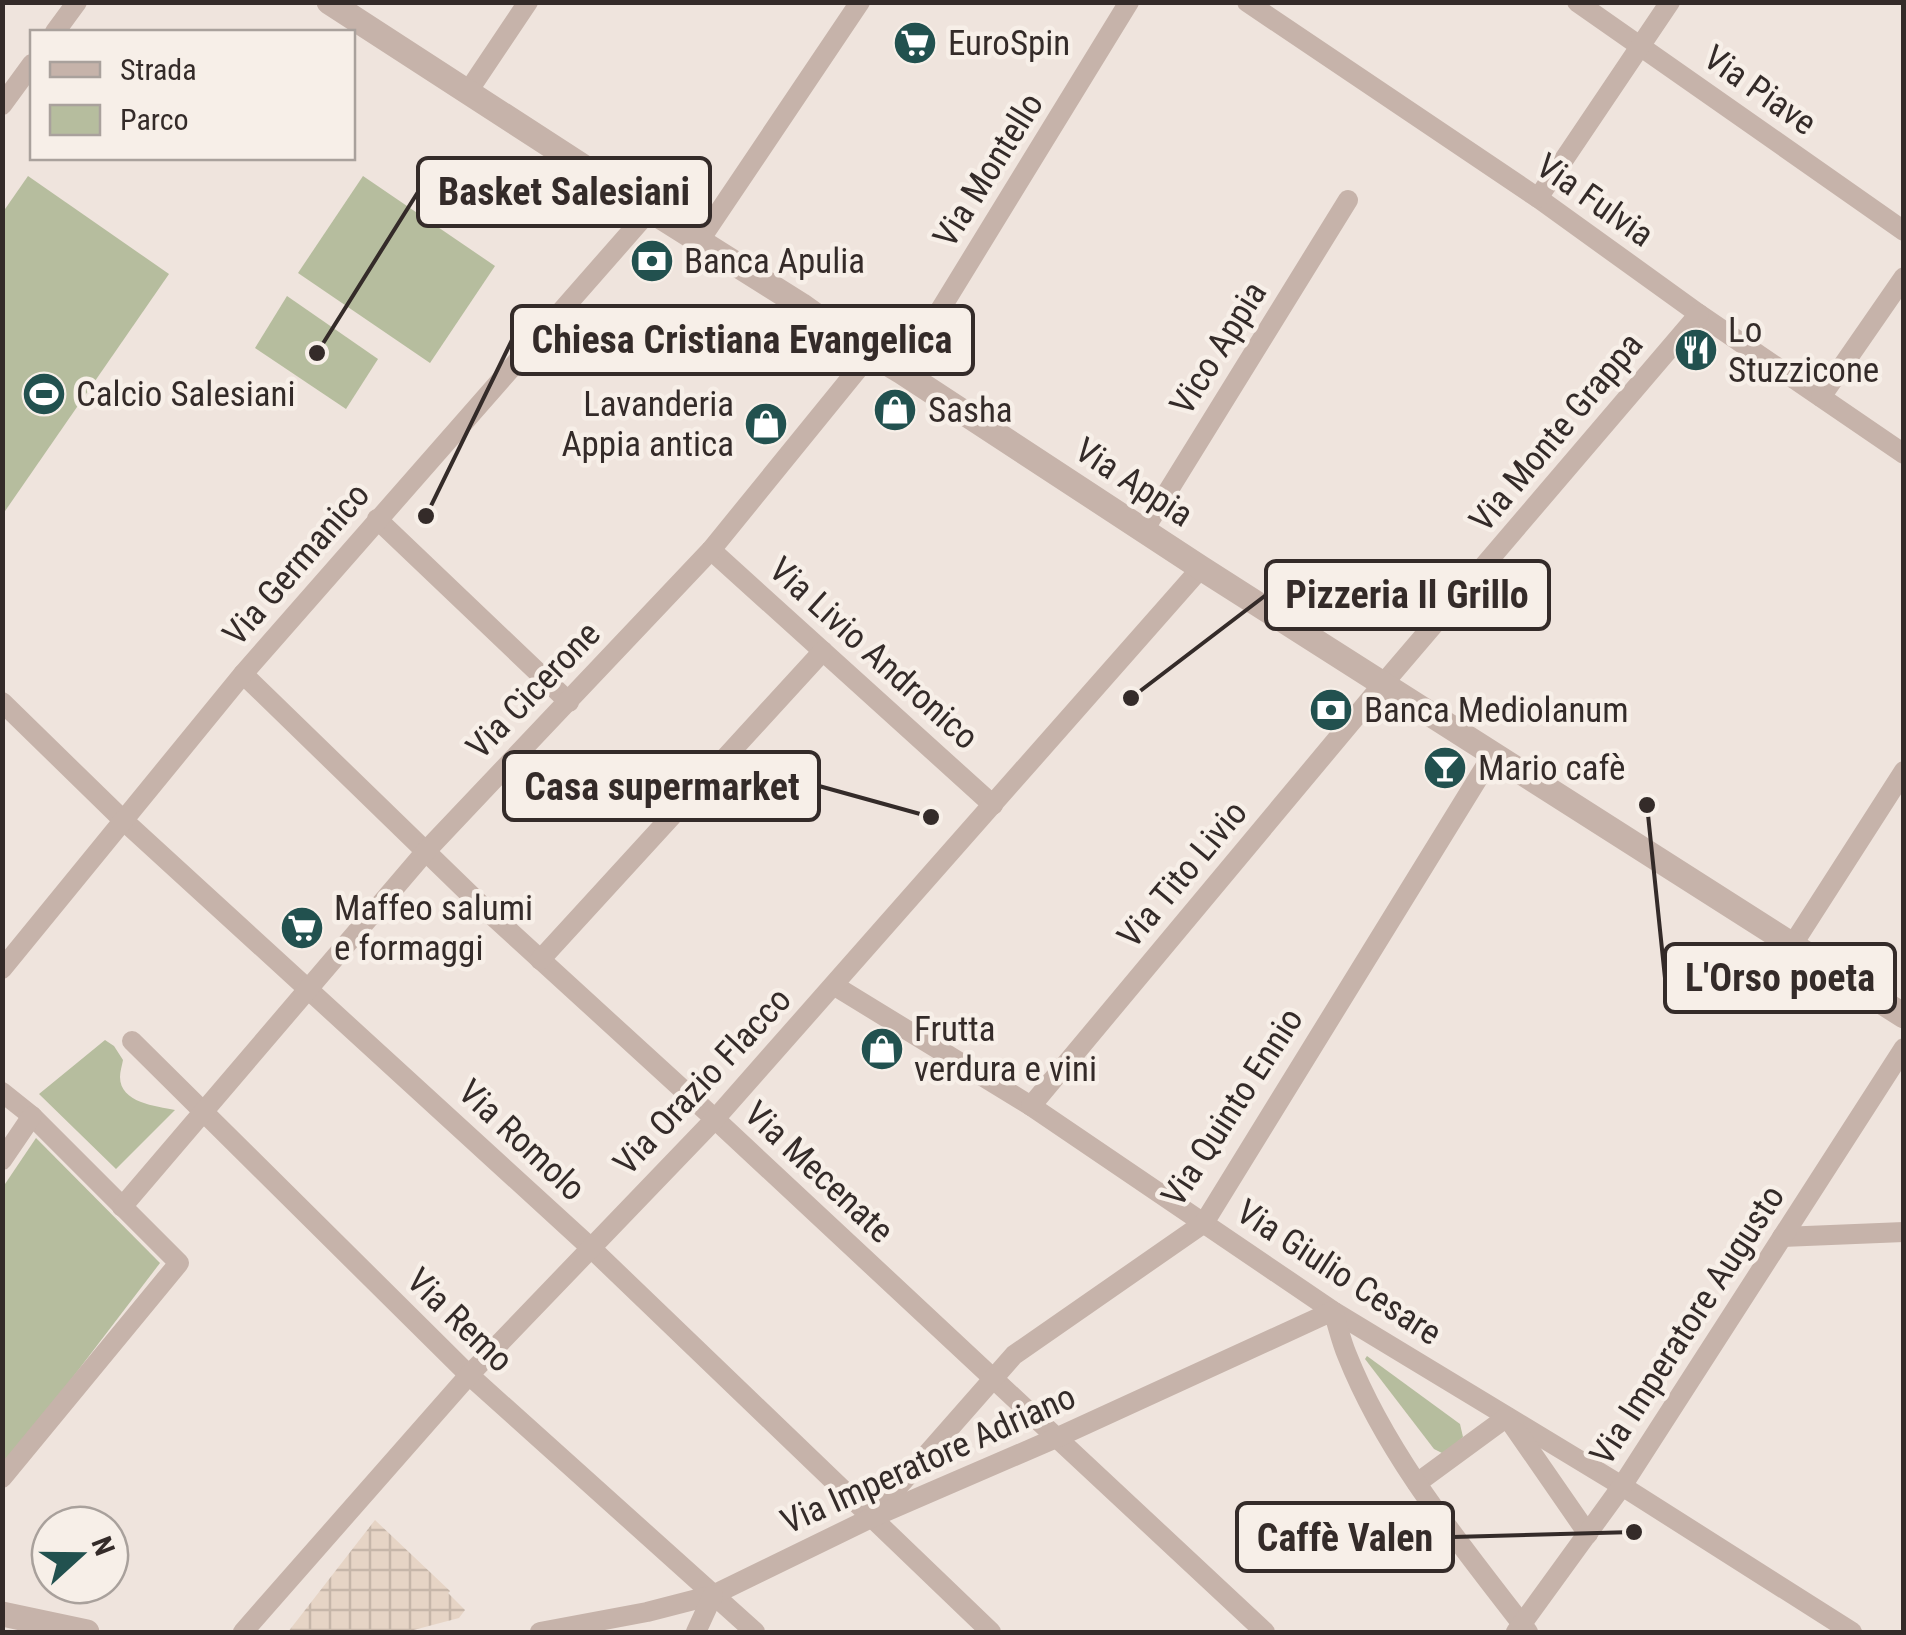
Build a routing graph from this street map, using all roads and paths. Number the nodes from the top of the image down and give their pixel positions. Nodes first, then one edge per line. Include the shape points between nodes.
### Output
1 (77, 2) edge
2 (329, 2) edge
3 (528, 2) edge
4 (860, 2) edge
5 (1129, 2) edge
6 (1247, 2) edge
7 (1577, 2) edge
8 (1670, 2) edge
9 (56, 30) edge
10 (1641, 46) junction
11 (30, 67) edge
12 (467, 93) junction
13 (2, 105) edge
14 (1538, 198) junction
15 (1348, 200) dead end
16 (650, 210) junction
17 (1904, 232) edge
18 (700, 240) junction
19 (1904, 277) edge
20 (1699, 314) junction
21 (871, 354) junction
22 (902, 372) junction
23 (1821, 398) junction
24 (1904, 454) edge
25 (377, 519) junction
26 (1144, 530) junction
27 (710, 550) junction
28 (1201, 568) junction
29 (823, 651) junction
30 (243, 674) junction
31 (1383, 684) junction
32 (2, 702) edge
33 (569, 702) junction
34 (1493, 754) junction
35 (1904, 771) edge
36 (1896, 798) edge
37 (993, 805) junction
38 (123, 820) junction
39 (426, 851) junction
40 (1793, 944) junction
41 (540, 960) junction
42 (2, 969) edge
43 (834, 986) junction
44 (308, 990) junction
45 (1904, 1016) edge
46 (132, 1041) dead end
47 (1904, 1048) edge
48 (2, 1092) edge
49 (1031, 1106) junction
50 (203, 1113) junction
51 (32, 1116) junction
52 (715, 1119) junction
53 (2, 1160) edge
54 (122, 1206) junction
55 (1204, 1223) junction
56 (1904, 1232) edge
57 (1782, 1237) junction
58 (590, 1247) junction
59 (1333, 1311) junction
60 (469, 1375) junction
61 (991, 1380) junction
62 (1507, 1417) junction
63 (1056, 1438) junction
64 (4, 1475) edge
65 (1416, 1483) junction
66 (1622, 1486) junction
67 (871, 1518) junction
68 (1588, 1534) junction
69 (713, 1596) junction
70 (2, 1614) edge
71 (1522, 1630) edge
72 (1842, 1630) edge
73 (81, 1632) edge
74 (243, 1632) edge
75 (540, 1632) edge
76 (696, 1632) edge
77 (755, 1632) edge
78 (991, 1632) edge
79 (1265, 1632) edge

1 - 9 street
2 - 12 street, Via Appia
3 - 12 street
4 - 18 street
5 - 22 street, Via Montello
6 - 14 street, Via Fulvia
7 - 10 street, Via Piave
8 - 10 street
10 - 14 street
10 - 17 street, Via Piave
11 - 13 street
12 - 16 street, Via Appia
14 - 20 street, Via Fulvia
15 - 26 street, Vico Appia
16 - 18 street, Via Appia
16 - 25 street, Via Germanico
18 - 21 street, Via Appia
19 - 23 street
20 - 23 street, Via Fulvia
20 - 31 street, Via Monte Grappa
21 - 22 street, Via Appia
21 - 27 street, Via Cicerone
22 - 26 street, Via Appia
23 - 24 street, Via Fulvia
25 - 30 street, Via Germanico
25 - 33 street
26 - 28 street, Via Appia
27 - 29 street, Via Livio Andronico
27 - 33 street, Via Cicerone
28 - 31 street, Via Appia
28 - 37 street, Via Orazio Flacco
29 - 37 street, Via Livio Andronico
29 - 41 street
30 - 38 street, Via Germanico
30 - 39 street, Via Mecenate
31 - 34 street, Via Appia
31 - 49 street, Via Tito Livio
32 - 38 street, Via Romolo
33 - 39 street, Via Cicerone
34 - 40 street, Via Appia
34 - 55 street, Via Quinto Ennio
35 - 36 street
36 - 40 street
37 - 43 street, Via Orazio Flacco
38 - 42 street, Via Germanico
38 - 44 street, Via Romolo
39 - 41 street, Via Mecenate
39 - 44 street, Via Cicerone
40 - 45 street, Via Appia
41 - 52 street, Via Mecenate
43 - 49 street, Via Giulio Cesare
43 - 52 street, Via Orazio Flacco
44 - 50 street, Via Cicerone
44 - 58 street, Via Romolo
46 - 50 street, Via Remo
47 - 57 street, Via Imperatore Augusto
48 - 51 street
49 - 55 street, Via Giulio Cesare
50 - 54 street, Via Cicerone
50 - 60 street, Via Remo
51 - 53 street
51 - 54 street
52 - 58 street, Via Orazio Flacco
52 - 61 street, Via Mecenate
54 - 64 street via 179,1262
55 - 59 street, Via Giulio Cesare
55 - 61 street, Via Quinto Ennio via 1014,1355
56 - 57 street
57 - 66 street, Via Imperatore Augusto
58 - 60 street, Via Orazio Flacco
58 - 67 street, Via Romolo
59 - 62 street, Via Giulio Cesare
59 - 63 street, Via Imperatore Adriano
59 - 65 street via 1347,1356
60 - 69 street, Via Remo
60 - 74 street, Via Orazio Flacco
61 - 63 street, Via Mecenate
61 - 67 street, Via Quinto Ennio
62 - 65 street
62 - 66 street, Via Giulio Cesare
62 - 68 street, Via Giulio Cesare
63 - 67 street, Via Imperatore Adriano
63 - 79 street, Via Mecenate
65 - 71 street
66 - 68 street, Via Imperatore Augusto
66 - 72 street, Via Giulio Cesare
67 - 69 street, Via Imperatore Adriano
67 - 78 street, Via Romolo
68 - 71 street, Via Imperatore Augusto
69 - 75 street, Via Imperatore Adriano
69 - 76 street
69 - 77 street, Via Remo
70 - 73 street

